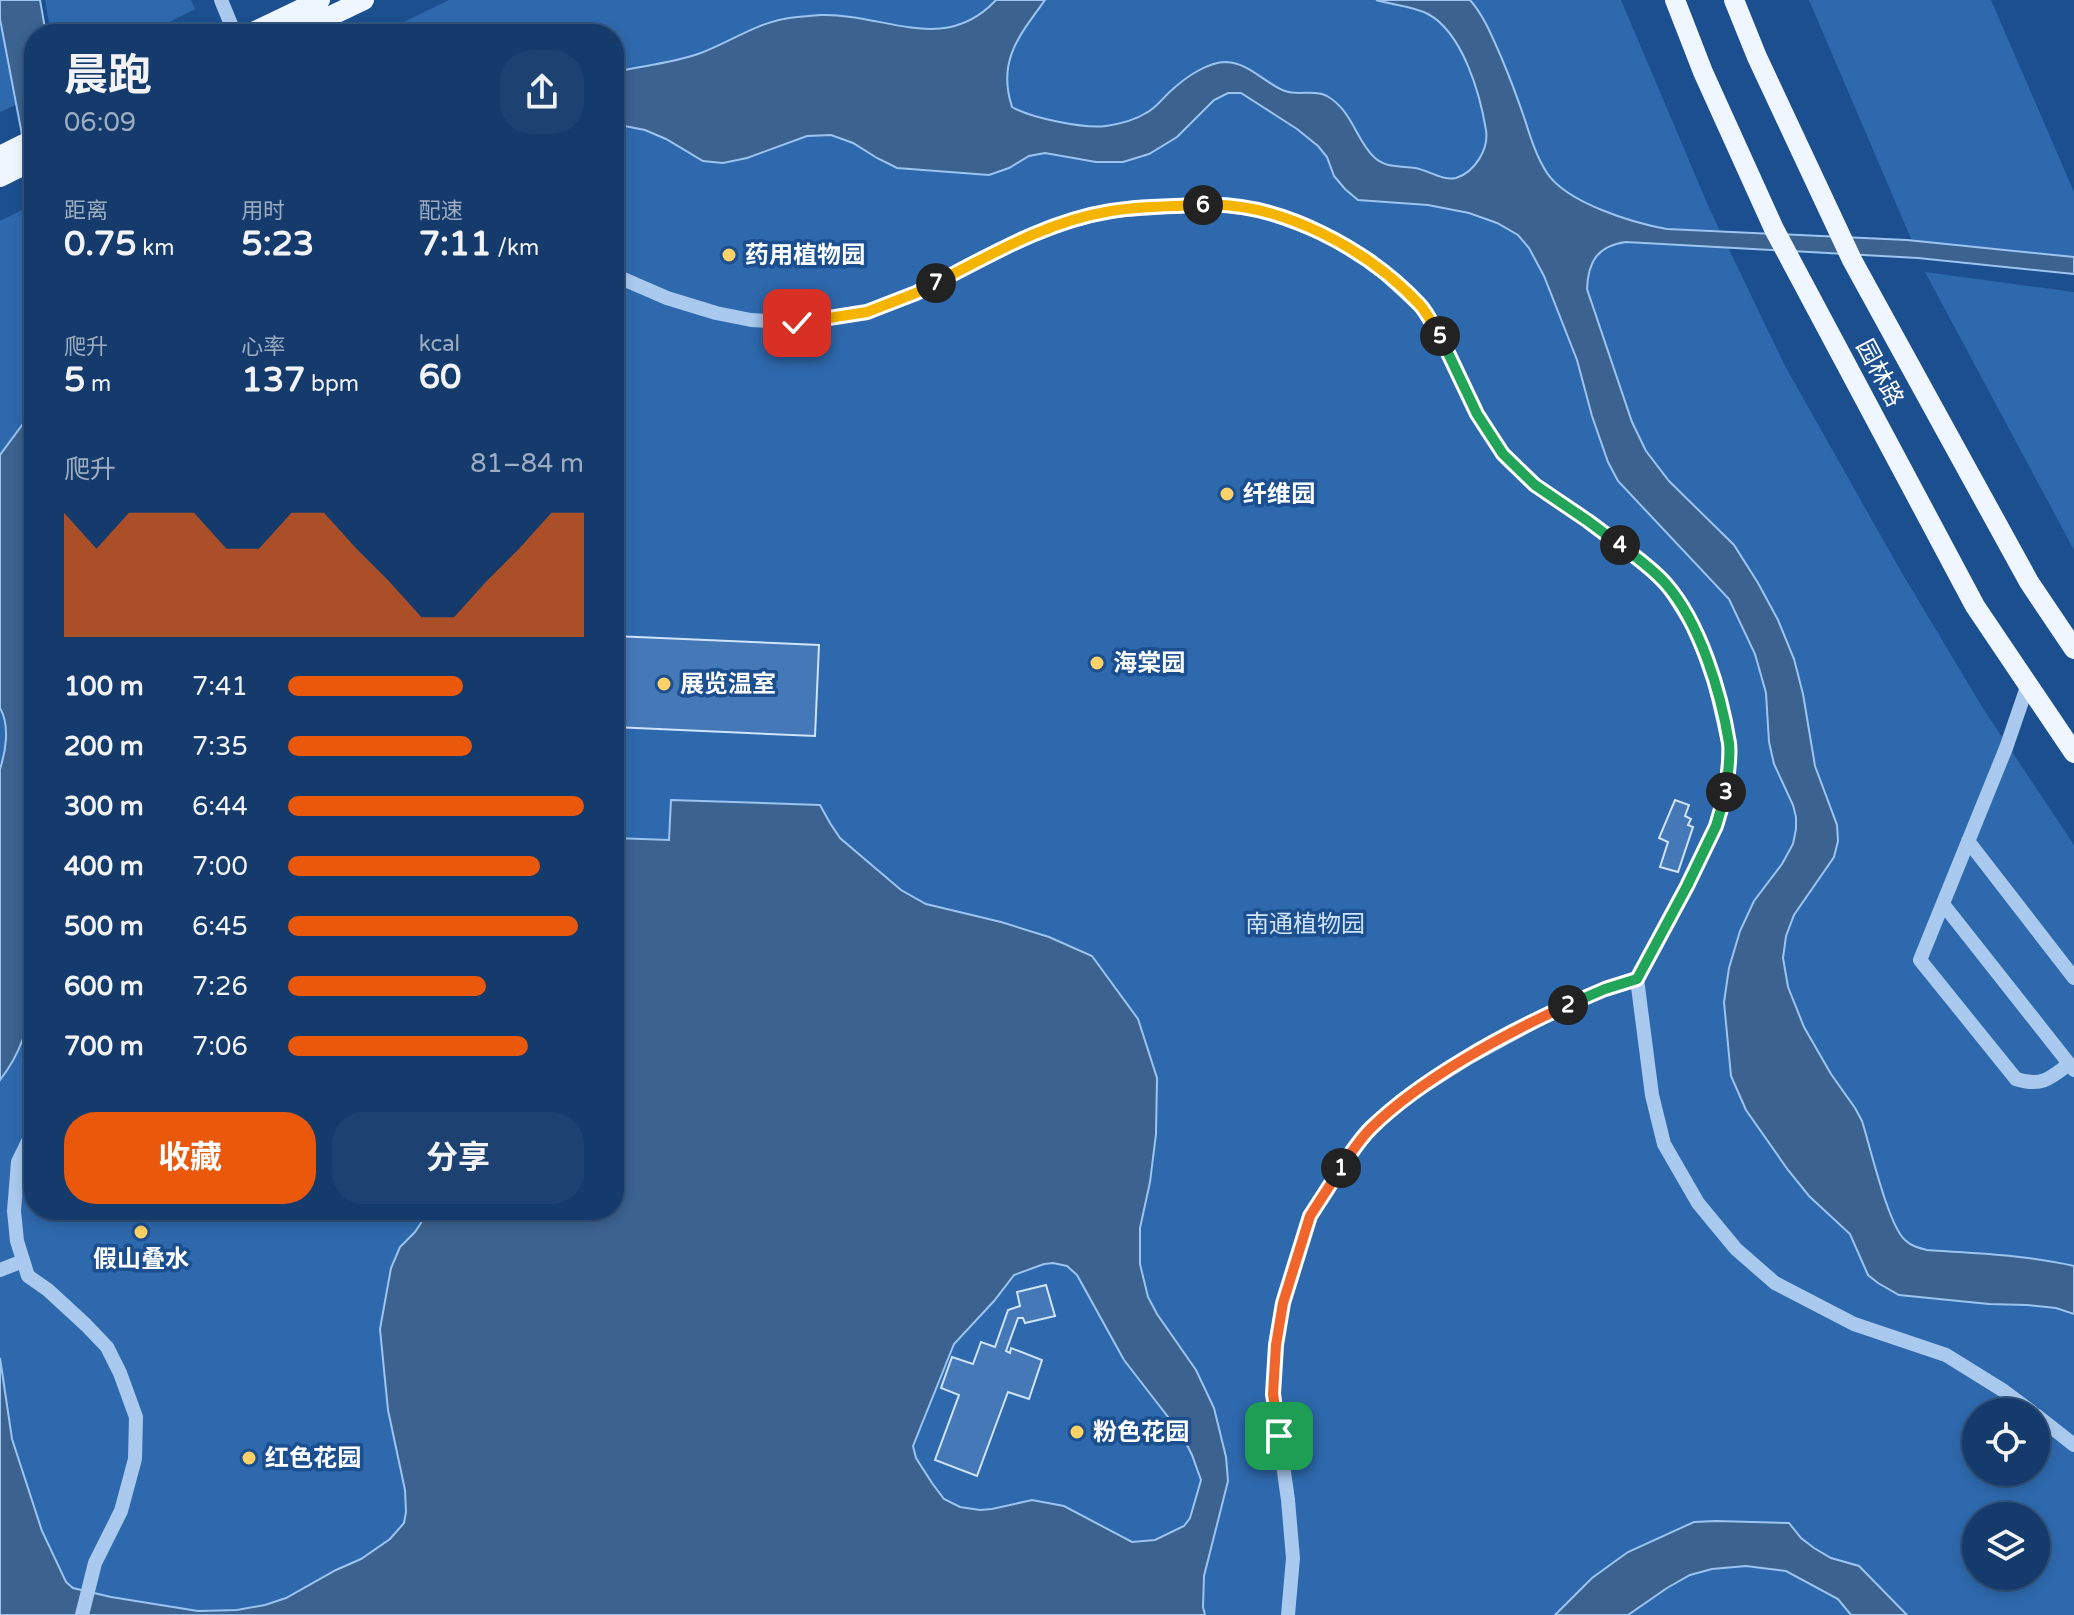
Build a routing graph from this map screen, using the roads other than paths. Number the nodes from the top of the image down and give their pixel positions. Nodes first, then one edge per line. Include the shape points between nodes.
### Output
1 (221, 0) edge
2 (320, 0) edge
3 (364, 0) edge
4 (1675, 0) edge
5 (1734, 0) edge
6 (231, 24) edge
7 (270, 24) edge
8 (314, 24) edge
9 (21, 154) edge
10 (0, 177) edge
11 (624, 279) edge
12 (2074, 649) edge
13 (2028, 684) junction
14 (2074, 753) edge
15 (1968, 841) junction
16 (1943, 904) junction
17 (2074, 978) edge
18 (1637, 979) junction
19 (2072, 1067) edge
20 (24, 1150) edge
21 (23, 1261) junction
22 (0, 1270) edge
23 (2013, 1398) edge
24 (2050, 1426) edge
25 (2074, 1445) edge
26 (82, 1615) edge
27 (1288, 1615) edge

1 - 6 street
2 - 7 main road
3 - 8 main road
4 - 13 main road, 园林路 via 1774,229 1975,606
5 - 12 main road, 园林路 via 1852,260 2029,582
9 - 10 main road
11 - 18 street via 716,313 797,323 892,303 1057,225 1110,211 1214,204 1264,211 1325,234 1370,260 1421,307 1503,454 1535,485 1654,571 1692,625 1712,672 1729,746 1726,797 1687,886
13 - 14 main road, 园林路
13 - 15 street
15 - 16 street
15 - 17 street
16 - 19 street
16 - 19 street via 1920,960 2016,1079 2030,1084
18 - 23 street via 1664,1144 1698,1203 1736,1249 1775,1283 1854,1324 1946,1355
18 - 27 street via 1549,1014 1402,1100 1369,1130 1310,1216 1283,1303 1273,1394 1293,1558
20 - 21 street via 14,1211
21 - 22 street
21 - 26 street via 28,1276 107,1347 136,1417 132,1472 89,1582
24 - 25 street

